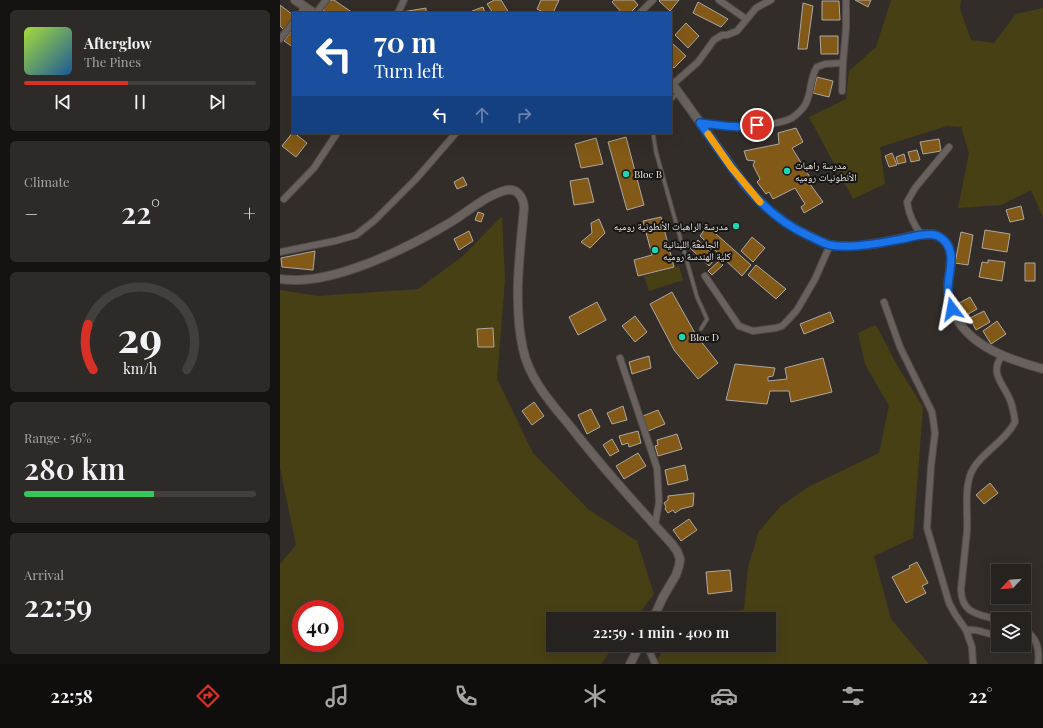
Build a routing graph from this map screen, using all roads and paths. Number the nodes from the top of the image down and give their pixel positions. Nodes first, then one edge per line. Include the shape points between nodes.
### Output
1 (294, 0) edge
2 (326, 0) edge
3 (653, 0) edge
4 (719, 0) edge
5 (771, 0) edge
6 (846, 0) edge
7 (405, 1) edge
8 (303, 10) edge
9 (316, 12) edge
10 (399, 12) edge
11 (641, 12) edge
12 (746, 19) junction
13 (292, 24) edge
14 (280, 39) edge
15 (843, 63) junction
16 (672, 83) edge
17 (842, 91) dead end
18 (679, 92) junction
19 (672, 99) edge
20 (700, 123) junction
21 (336, 134) edge
22 (455, 134) edge
23 (653, 134) edge
24 (949, 147) dead end
25 (284, 199) dead end
26 (922, 235) junction
27 (830, 245) junction
28 (280, 252) edge
29 (706, 276) dead end
30 (280, 279) edge
31 (884, 302) dead end
32 (701, 329) dead end
33 (1002, 356) junction
34 (620, 358) dead end
35 (1043, 369) edge
36 (655, 525) junction
37 (656, 612) edge
38 (991, 618) edge
39 (966, 630) junction
40 (991, 634) edge
41 (1031, 634) edge
42 (636, 652) edge
43 (650, 652) edge
44 (630, 664) edge
45 (654, 664) edge
46 (973, 664) edge
47 (1038, 664) edge

1 - 8 street
2 - 9 street
3 - 11 street
4 - 12 street
5 - 12 street via 756,8
6 - 15 street
7 - 10 street
12 - 16 street via 736,31 714,40 698,62
13 - 14 street
15 - 17 street
15 - 20 street via 817,67 810,84 808,100 792,118 748,127
16 - 18 street
18 - 19 lane
18 - 20 street
20 - 27 street via 744,184 765,207 800,232
21 - 25 street via 314,168
22 - 28 street via 416,179 356,235 335,242
23 - 32 lane via 697,297 707,319
24 - 26 street via 915,188 907,202 911,219
26 - 27 street via 851,246
26 - 33 street via 936,235 950,249 948,292 958,321 976,339
27 - 29 street via 815,280 797,310 782,326 776,328 753,331 739,326
30 - 36 street via 320,277 355,268 430,234 491,196 508,190 517,192 524,207 518,272 519,323 523,350 530,371 588,449
31 - 39 street via 900,347 932,412 935,433 927,528 949,603
33 - 35 street
33 - 38 street via 998,362 997,375 1010,400 1015,422 1005,438 972,472 968,492 961,589 964,606 972,612
34 - 36 street via 657,468 659,502
36 - 37 street via 672,544 680,559 676,575
39 - 40 street via 975,629
39 - 46 street via 972,647
41 - 47 street via 1039,649
42 - 44 street
43 - 45 street

